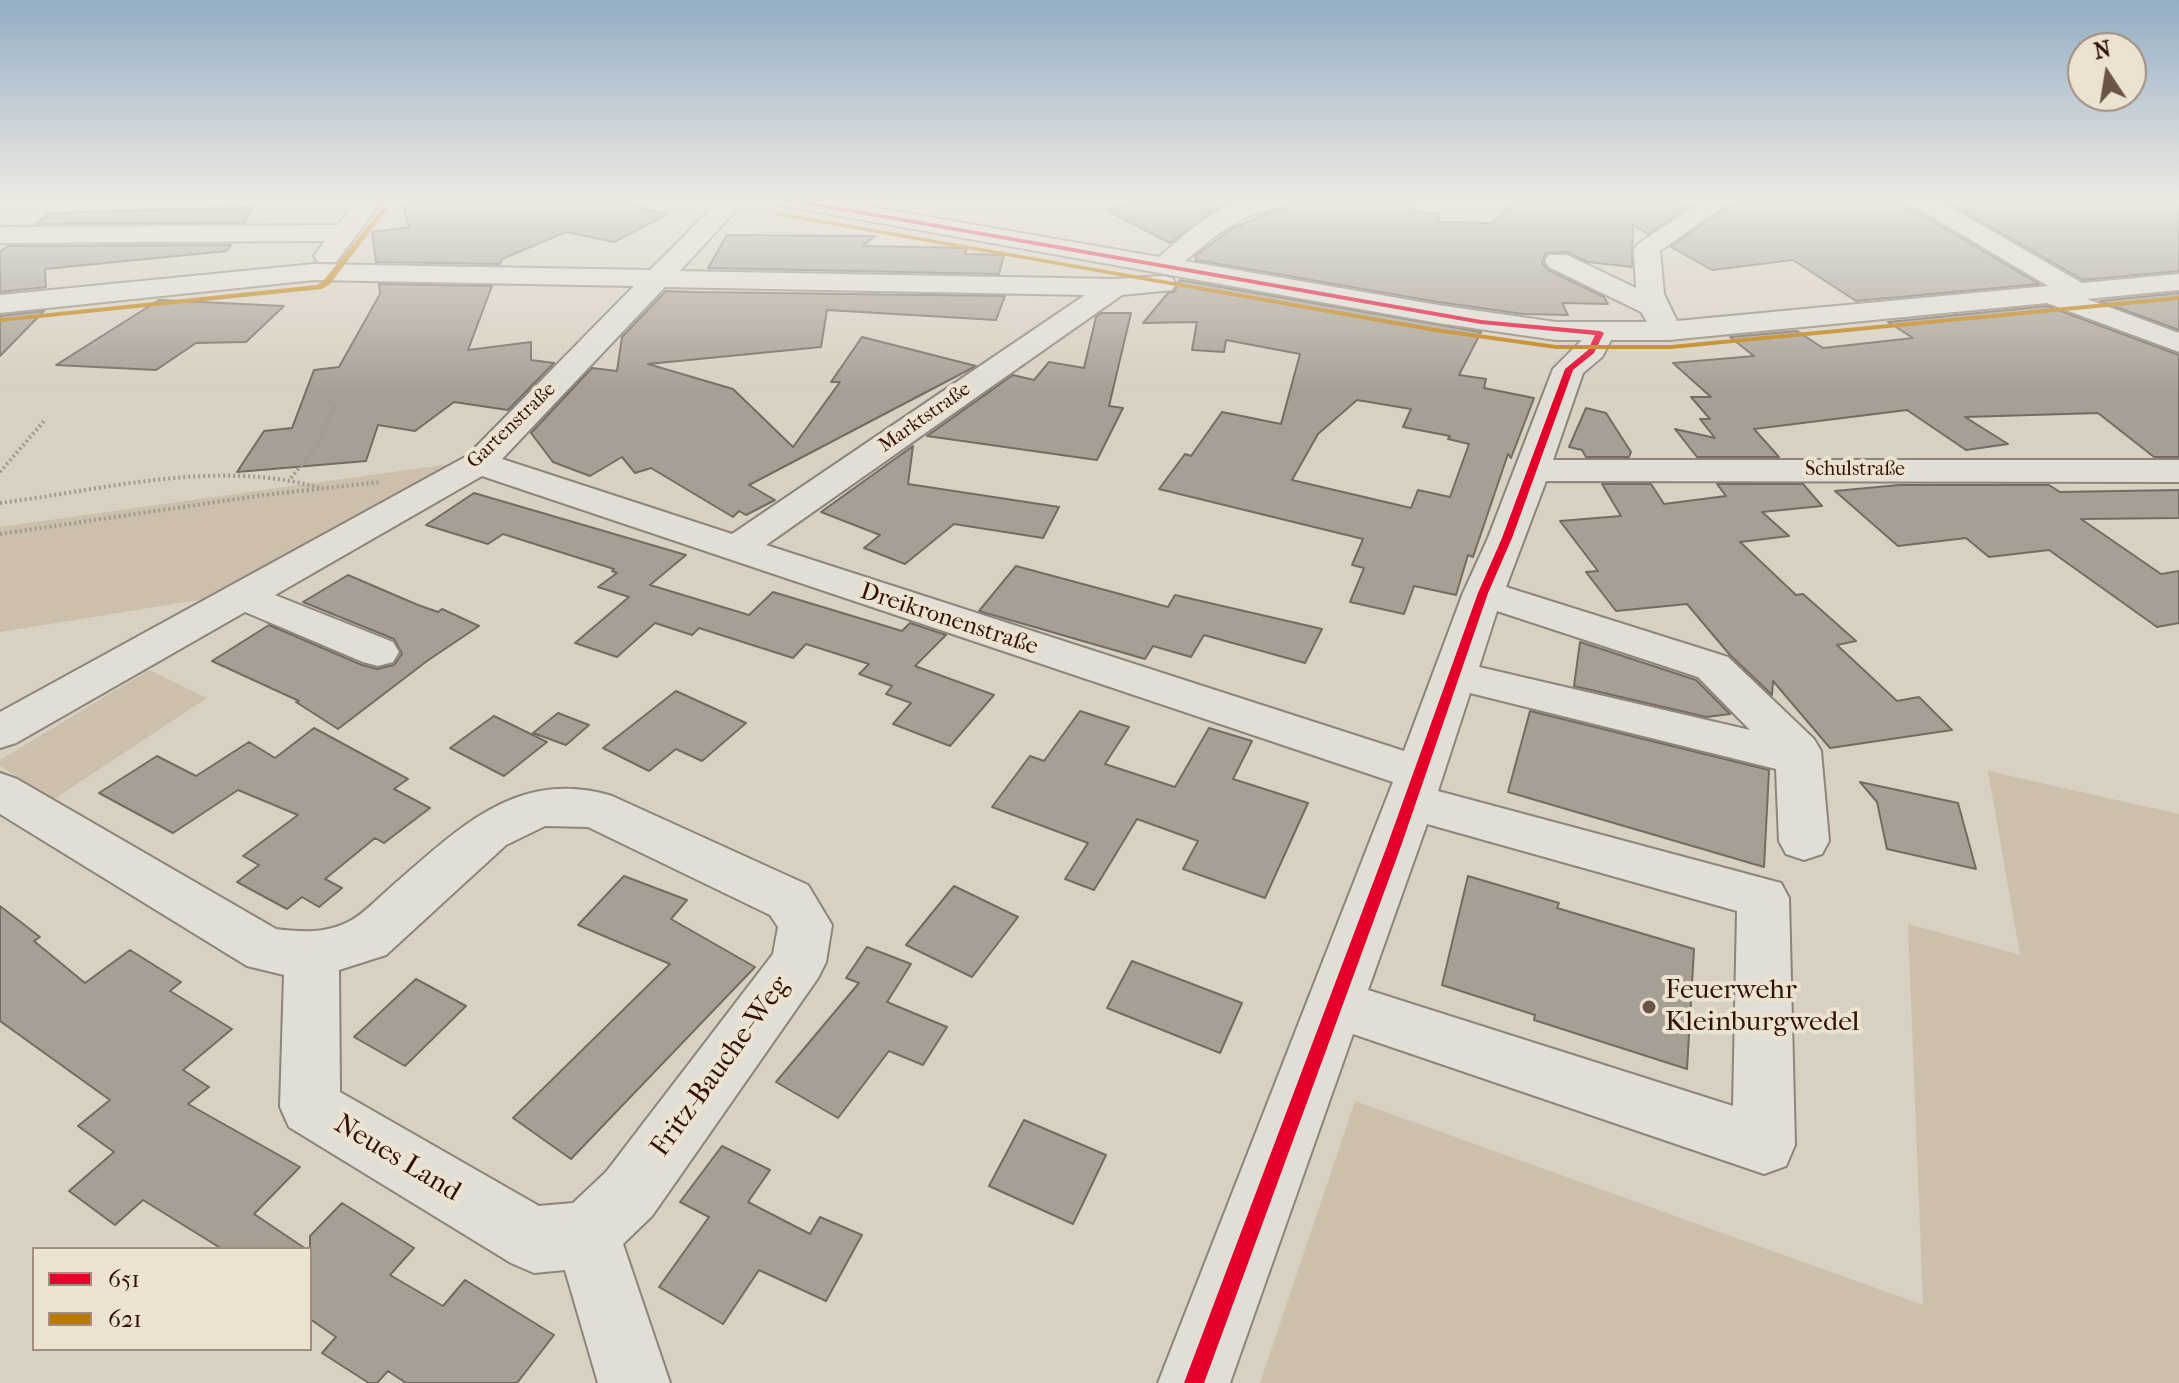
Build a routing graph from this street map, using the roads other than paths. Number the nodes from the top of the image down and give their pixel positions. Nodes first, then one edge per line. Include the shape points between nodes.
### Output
1 (322, 263) edge
2 (673, 263) edge
3 (1148, 263) edge
4 (1177, 263) edge
5 (1561, 263) edge
6 (1648, 263) edge
7 (2028, 263) edge
8 (1173, 267) junction
9 (314, 272) junction
10 (659, 277) junction
11 (2179, 282) edge
12 (1115, 287) junction
13 (2078, 292) junction
14 (2048, 294) junction
15 (0, 304) edge
16 (1651, 306) junction
17 (1556, 331) junction
18 (1669, 331) junction
19 (1600, 333) junction
20 (2179, 343) edge
21 (1569, 369) junction
22 (479, 463) junction
23 (1532, 470) junction
24 (2179, 471) edge
25 (735, 549) junction
26 (1483, 593) junction
27 (243, 596) junction
28 (378, 652) dead end
29 (1453, 675) junction
30 (0, 732) edge
31 (1799, 758) junction
32 (1415, 788) junction
33 (0, 791) edge
34 (1804, 841) dead end
35 (312, 956) junction
36 (1336, 1004) junction
37 (587, 1234) junction
38 (634, 1383) edge
39 (1194, 1383) edge

1 - 9 street
2 - 10 street, Gartenstraße
3 - 8 street
4 - 8 street
5 - 16 street
6 - 16 street
7 - 13 street
8 - 12 street via 1166,283
8 - 17 street
9 - 10 street
9 - 15 street
10 - 12 street
10 - 22 street, Gartenstraße
11 - 13 street
12 - 25 street, Marktstraße
13 - 14 street
14 - 18 street
14 - 20 street
16 - 18 street
17 - 19 street
17 - 21 street
18 - 19 street
19 - 21 street via 1591,351
21 - 23 street
22 - 25 street, Dreikronenstraße
22 - 27 street, Gartenstraße
23 - 24 street, Schulstraße
23 - 26 street
25 - 32 street, Dreikronenstraße
26 - 29 street
26 - 31 street via 1713,667 1798,751
27 - 28 street
27 - 30 street, Gartenstraße
29 - 31 street
29 - 32 street
31 - 34 street
32 - 36 street
32 - 36 street, Dreikronenstraße via 1763,898 1764,1145
33 - 35 street via 266,950
35 - 37 street, Neues Land via 310,1107 534,1240
35 - 37 street, Fritz-Bauche-Weg via 367,939 488,832 539,808 595,809 789,900 805,925 799,962 629,1194
36 - 39 street
37 - 38 street

